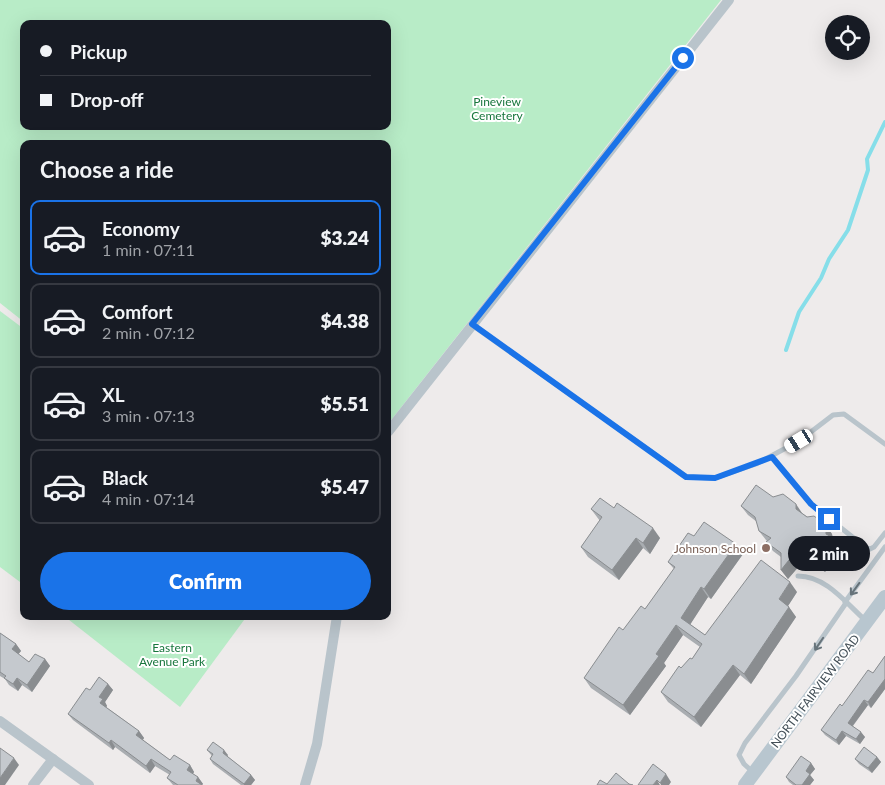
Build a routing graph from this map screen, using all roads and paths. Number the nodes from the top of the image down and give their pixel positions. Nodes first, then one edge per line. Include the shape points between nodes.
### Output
1 (728, 0) edge
2 (472, 324) junction
3 (391, 428) edge
4 (885, 444) edge
5 (772, 457) junction
6 (885, 533) edge
7 (885, 547) edge
8 (798, 576) dead end
9 (885, 597) edge
10 (846, 603) junction
11 (336, 620) edge
12 (867, 621) junction
13 (0, 721) edge
14 (53, 759) junction
15 (754, 773) junction
16 (33, 785) edge
17 (89, 785) edge
18 (306, 785) edge
19 (745, 785) edge

1 - 2 street
2 - 3 street
2 - 5 lane via 686,477 715,478
4 - 5 lane via 844,414 833,415
5 - 6 lane via 811,504 865,547 874,547
7 -> 10 lane
8 - 10 lane via 810,576 832,589
9 - 12 main road, NORTH FAIRVIEW ROAD
10 - 12 lane
10 -> 15 lane via 745,743 739,755
11 - 18 street via 317,744
12 - 15 main road, NORTH FAIRVIEW ROAD
13 - 14 street
14 - 16 street
14 - 17 street
15 - 19 main road, NORTH FAIRVIEW ROAD

